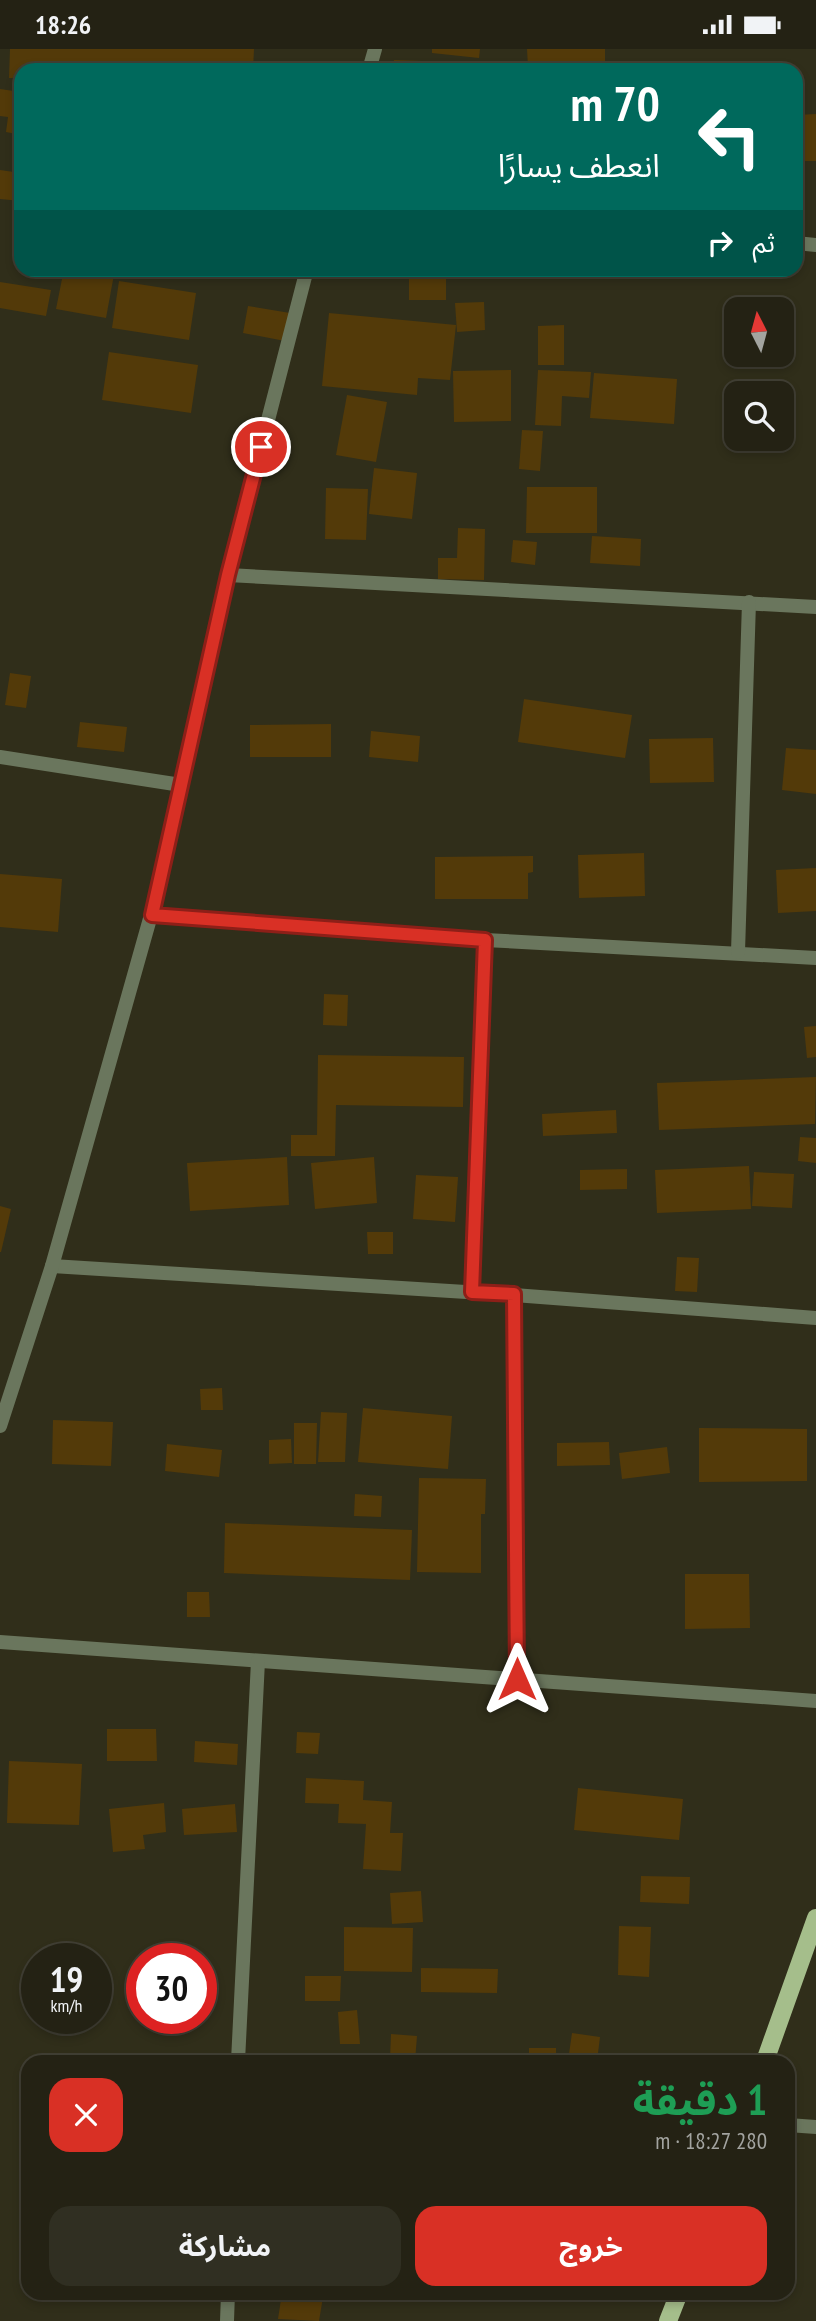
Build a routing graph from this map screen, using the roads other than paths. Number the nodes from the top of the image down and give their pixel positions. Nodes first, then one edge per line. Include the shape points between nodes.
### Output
1 (305, 277) edge
2 (228, 575) junction
3 (749, 602) junction
4 (816, 607) edge
5 (0, 757) edge
6 (181, 785) junction
7 (152, 915) junction
8 (485, 940) junction
9 (738, 952) junction
10 (816, 958) edge
11 (52, 1266) junction
12 (472, 1292) junction
13 (514, 1294) junction
14 (816, 1318) edge
15 (0, 1426) edge
16 (0, 1642) edge
17 (258, 1661) junction
18 (517, 1679) junction
19 (816, 1701) edge
20 (816, 1918) edge
21 (238, 2055) edge
22 (767, 2055) edge
23 (795, 2126) edge
24 (816, 2127) edge
25 (228, 2300) edge
26 (676, 2300) edge
27 (227, 2321) edge
28 (668, 2321) edge

1 - 2 street
2 - 3 street
2 - 6 street
3 - 4 street
3 - 9 street
5 - 6 street
6 - 7 street
7 - 8 street
7 - 11 street
8 - 9 street
8 - 12 street
9 - 10 street
11 - 12 street
11 - 15 street
12 - 13 street
13 - 14 street
13 - 18 street
16 - 17 street
17 - 18 street
17 - 21 street
18 - 19 street
20 - 22 main road
23 - 24 street
25 - 27 street
26 - 28 main road

